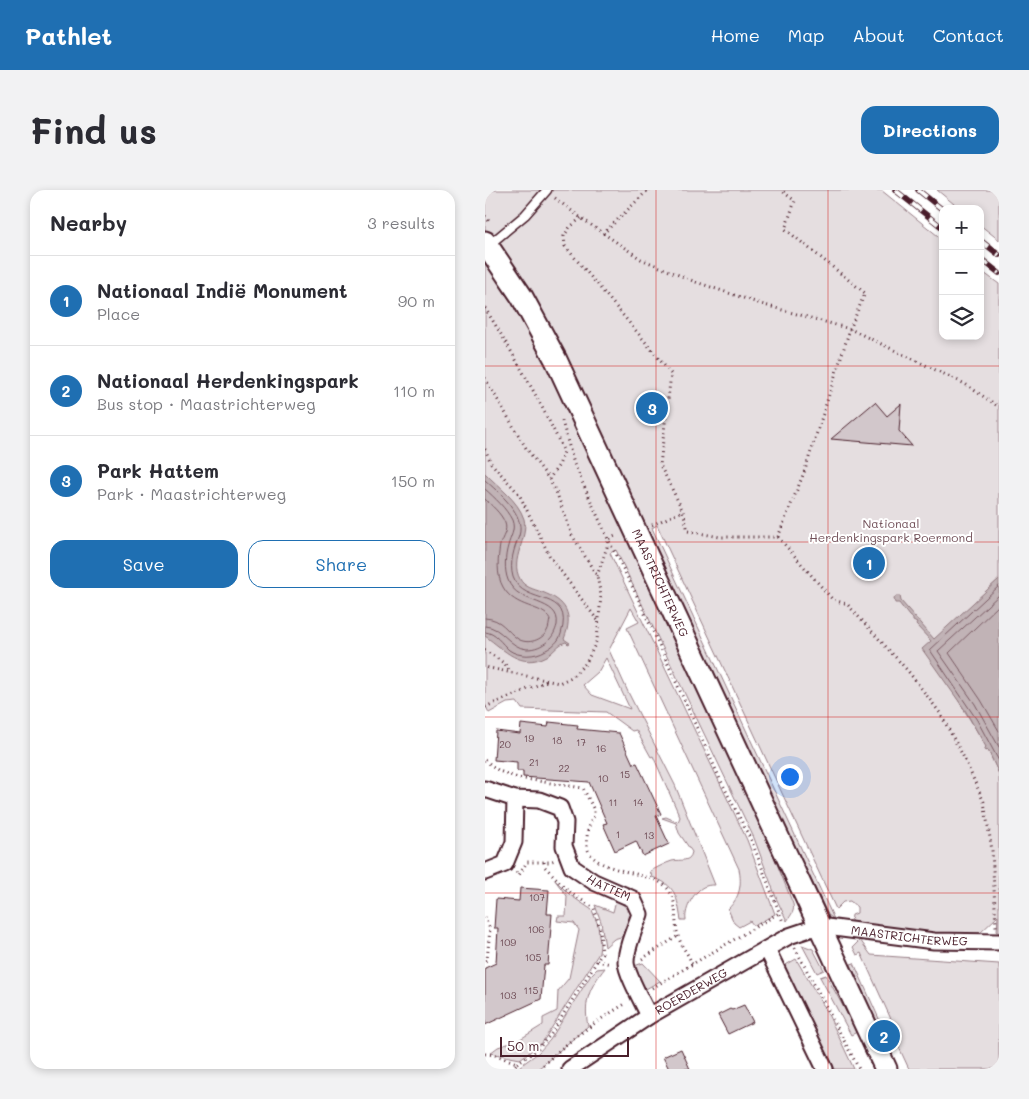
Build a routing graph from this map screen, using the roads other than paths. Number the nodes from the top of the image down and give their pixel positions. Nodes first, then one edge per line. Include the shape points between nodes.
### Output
1 (547, 191) edge
2 (487, 244) edge
3 (485, 789) edge
4 (515, 799) junction
5 (485, 872) edge
6 (819, 926) junction
7 (997, 942) edge
8 (767, 950) junction
9 (649, 1016) junction
10 (570, 1069) edge
11 (825, 1069) edge
12 (886, 1069) edge

1 - 2 lane via 525,215
2 - 6 main road, MAASTRICHTERWEG via 522,297 557,360
3 - 4 street
4 - 5 street via 515,842 505,864
4 - 9 street, HATTEM via 539,800 560,808 565,822 564,846 572,867 594,882 633,899 640,914 626,963
6 - 7 street, MAASTRICHTERWEG via 934,941
6 - 8 street, ROERDERWEG via 789,936
6 - 12 main road, MAASTRICHTERWEG
8 - 9 street, ROERDERWEG
8 - 11 street
9 - 10 street, ROERDERWEG

